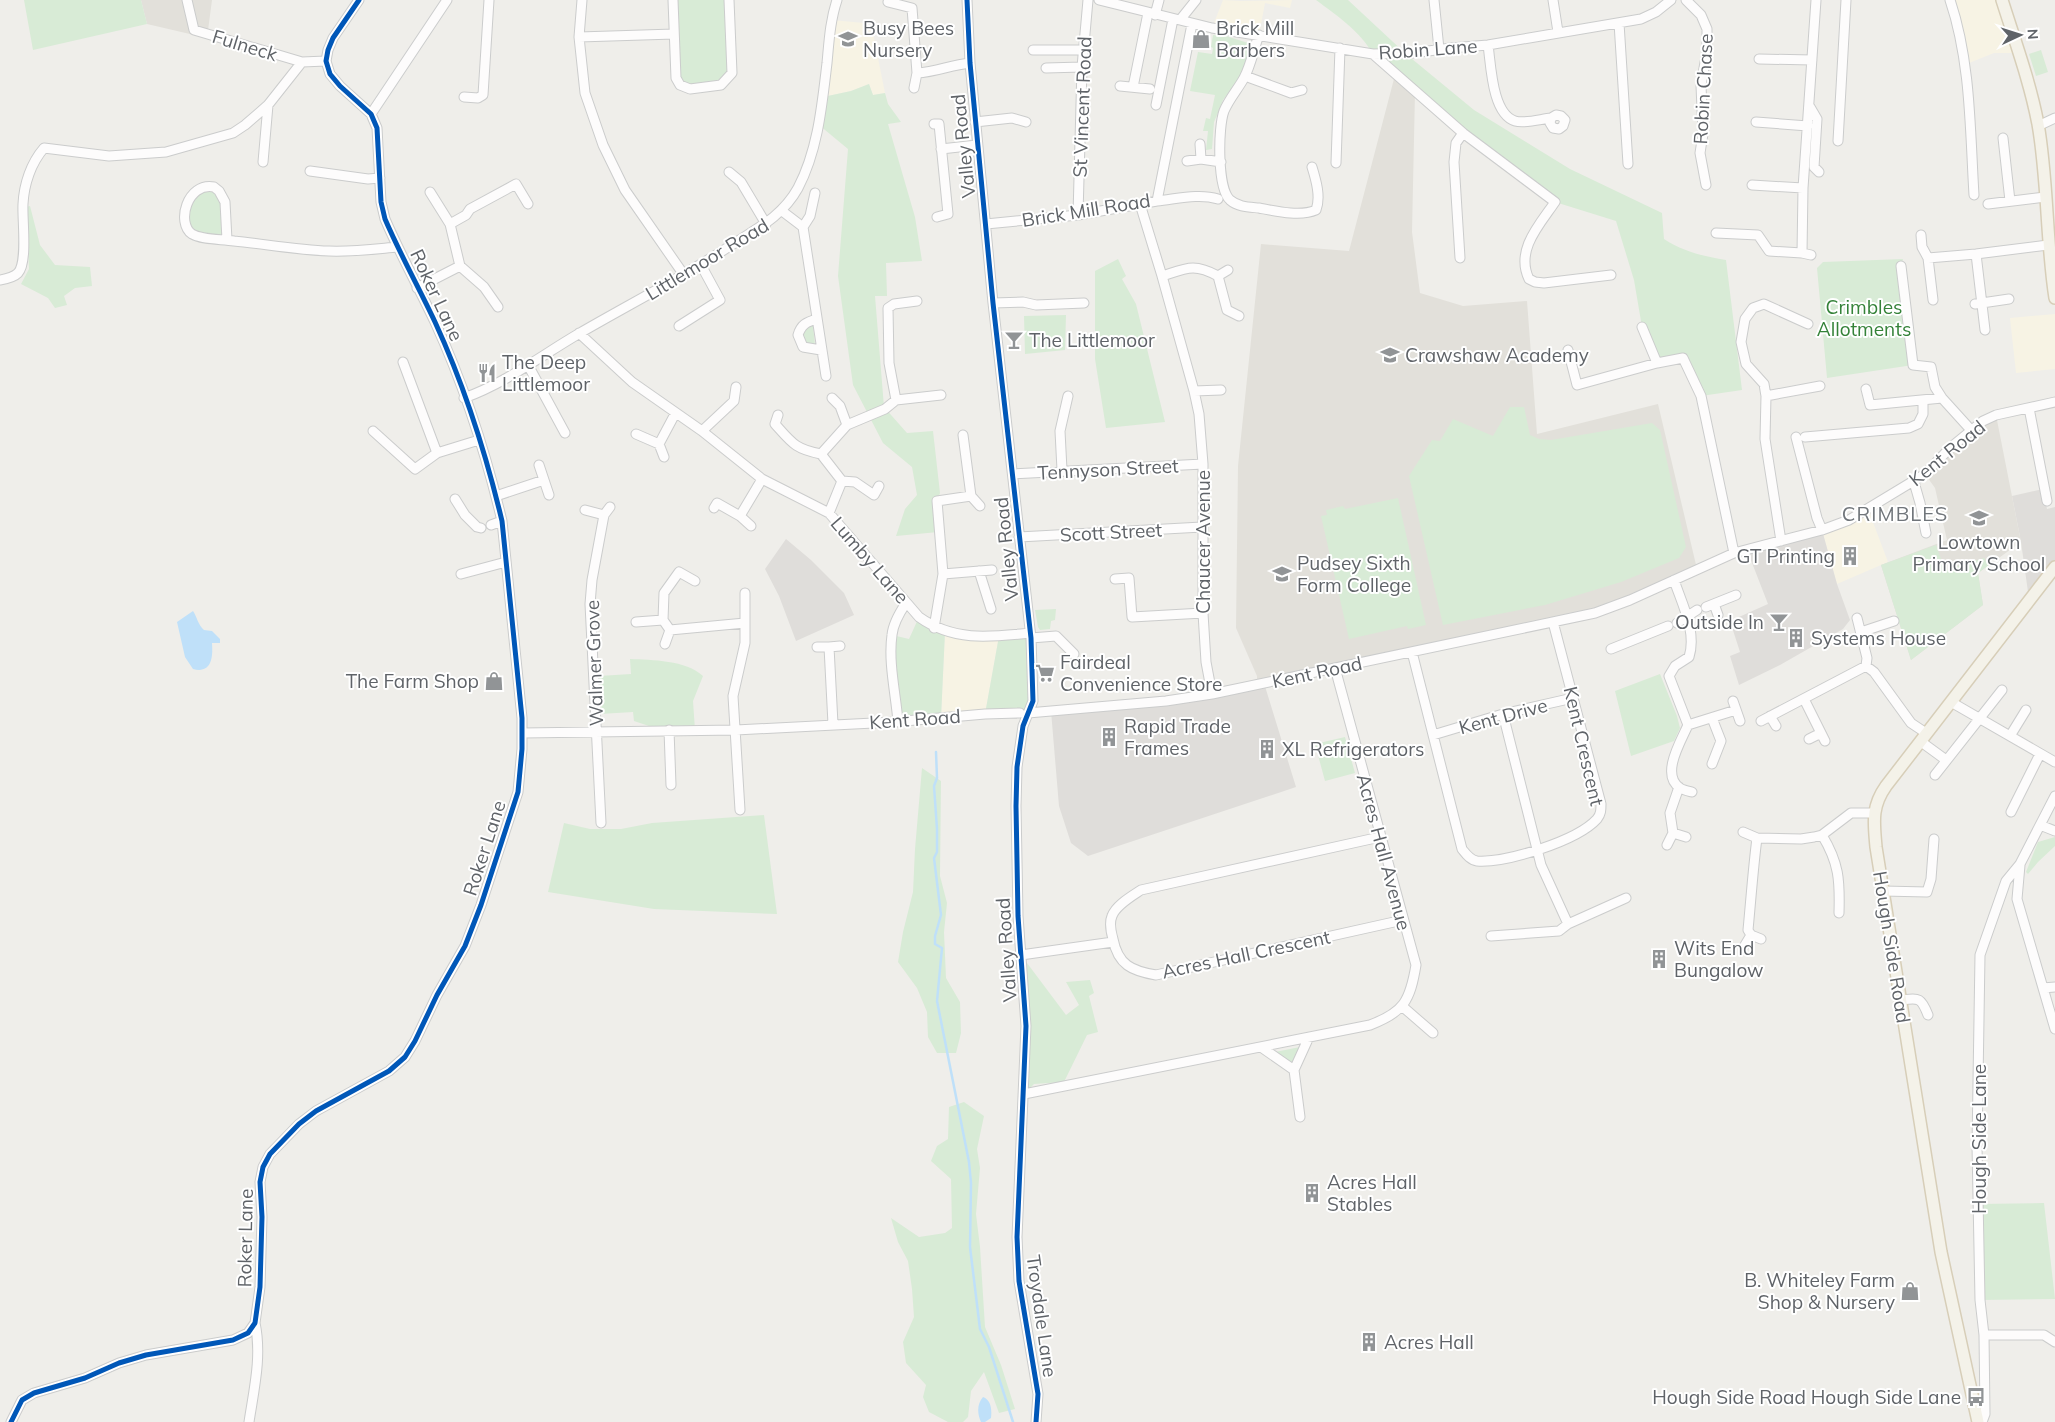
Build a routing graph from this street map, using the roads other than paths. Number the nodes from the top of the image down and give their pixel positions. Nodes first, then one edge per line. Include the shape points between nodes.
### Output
1 (187, 0) edge
2 (358, 0) edge
3 (447, 0) edge
4 (490, 0) edge
5 (582, 0) edge
6 (673, 0) edge
7 (729, 0) edge
8 (837, 0) edge
9 (967, 0) edge
10 (1088, 0) edge
11 (1099, 0) edge
12 (1159, 0) edge
13 (1196, 0) edge
14 (1434, 0) edge
15 (1553, 0) edge
16 (1671, 0) edge
17 (1686, 0) edge
18 (1816, 0) edge
19 (1846, 0) edge
20 (1950, 0) edge
21 (2002, 0) edge
22 (888, 2) dead end
23 (1152, 14) junction
24 (1177, 20) junction
25 (1619, 23) junction
26 (1192, 24) junction
27 (1558, 32) junction
28 (674, 34) junction
29 (1259, 34) junction
30 (579, 36) junction
31 (1488, 45) junction
32 (1340, 48) junction
33 (1438, 49) junction
34 (1033, 50) dead end
35 (1083, 50) junction
36 (1373, 54) junction
37 (1759, 59) dead end
38 (1812, 60) junction
39 (326, 61) junction
40 (302, 62) junction
41 (970, 63) junction
42 (1082, 67) junction
43 (1046, 68) dead end
44 (917, 73) junction
45 (1245, 76) junction
46 (1120, 86) dead end
47 (1133, 87) junction
48 (914, 88) dead end
49 (1150, 89) dead end
50 (1302, 90) dead end
51 (464, 97) dead end
52 (268, 105) junction
53 (1156, 105) dead end
54 (1810, 107) junction
55 (371, 114) junction
56 (1551, 118) dead end
57 (2055, 118) edge
58 (975, 122) junction
59 (1026, 122) dead end
60 (1756, 122) dead end
61 (934, 124) dead end
62 (1808, 126) junction
63 (2038, 126) junction
64 (1463, 133) junction
65 (2003, 138) dead end
66 (1838, 141) dead end
67 (1200, 144) dead end
68 (977, 145) junction
69 (941, 149) junction
70 (1201, 159) junction
71 (263, 162) dead end
72 (1187, 162) dead end
73 (1221, 162) junction
74 (1336, 162) dead end
75 (1628, 164) dead end
76 (1312, 167) dead end
77 (310, 171) dead end
78 (729, 172) dead end
79 (1819, 172) dead end
80 (380, 178) junction
81 (1706, 185) dead end
82 (1752, 185) dead end
83 (1803, 188) junction
84 (430, 192) dead end
85 (815, 193) dead end
86 (1974, 195) dead end
87 (1218, 199) dead end
88 (1158, 201) junction
89 (2010, 201) junction
90 (528, 204) dead end
91 (1140, 204) junction
92 (1988, 204) dead end
93 (2046, 208) junction
94 (782, 211) junction
95 (1078, 215) junction
96 (937, 217) dead end
97 (450, 224) junction
98 (766, 224) junction
99 (986, 224) junction
100 (804, 227) junction
101 (1716, 233) dead end
102 (1921, 235) dead end
103 (227, 240) junction
104 (2048, 245) junction
105 (397, 247) junction
106 (1976, 254) junction
107 (1460, 258) dead end
108 (1928, 258) junction
109 (701, 265) junction
110 (460, 266) junction
111 (1901, 266) dead end
112 (1228, 270) dead end
113 (1612, 274) dead end
114 (684, 275) junction
115 (1162, 276) junction
116 (1218, 276) junction
117 (0, 280) edge
118 (418, 288) junction
119 (2055, 298) edge
120 (2009, 299) dead end
121 (1933, 300) dead end
122 (917, 301) dead end
123 (993, 303) junction
124 (1084, 303) dead end
125 (1978, 304) junction
126 (498, 307) dead end
127 (1239, 316) dead end
128 (817, 320) junction
129 (1808, 324) dead end
130 (678, 326) dead end
131 (1642, 327) dead end
132 (1985, 330) dead end
133 (579, 333) junction
134 (821, 350) junction
135 (1568, 350) dead end
136 (403, 362) dead end
137 (1657, 363) junction
138 (528, 365) junction
139 (826, 376) dead end
140 (1820, 386) dead end
141 (736, 387) dead end
142 (1866, 388) dead end
143 (1194, 390) junction
144 (1221, 390) dead end
145 (941, 396) dead end
146 (1068, 396) dead end
147 (1766, 396) junction
148 (464, 398) junction
149 (832, 398) dead end
150 (1942, 398) junction
151 (896, 400) junction
152 (1923, 401) junction
153 (2055, 402) edge
154 (2029, 408) junction
155 (675, 414) junction
156 (778, 415) dead end
157 (847, 425) junction
158 (1971, 430) junction
159 (373, 431) dead end
160 (702, 431) junction
161 (565, 433) dead end
162 (636, 434) dead end
163 (962, 435) dead end
164 (479, 440) junction
165 (659, 444) junction
166 (437, 453) junction
167 (821, 454) junction
168 (664, 457) dead end
169 (1203, 464) junction
170 (539, 465) dead end
171 (1062, 470) junction
172 (1013, 474) junction
173 (762, 479) junction
174 (544, 480) junction
175 (842, 481) junction
176 (1914, 482) junction
177 (879, 486) dead end
178 (549, 495) dead end
179 (496, 496) junction
180 (971, 496) junction
181 (455, 498) dead end
182 (2047, 501) dead end
183 (980, 506) dead end
184 (610, 507) dead end
185 (714, 508) dead end
186 (585, 510) dead end
187 (829, 513) junction
188 (604, 515) junction
189 (740, 516) junction
190 (502, 521) junction
191 (491, 525) dead end
192 (751, 526) dead end
193 (1202, 527) junction
194 (481, 528) dead end
195 (1822, 530) junction
196 (1926, 533) dead end
197 (1020, 537) junction
198 (1781, 541) junction
199 (1734, 553) junction
200 (506, 562) junction
201 (2055, 567) edge
202 (992, 570) dead end
203 (979, 571) junction
204 (461, 574) dead end
205 (943, 574) junction
206 (1116, 579) dead end
207 (1674, 580) junction
208 (695, 581) dead end
209 (745, 593) dead end
210 (1736, 595) dead end
211 (906, 602) junction
212 (1706, 607) junction
213 (991, 609) dead end
214 (1203, 613) junction
215 (1718, 615) dead end
216 (1687, 616) junction
217 (1857, 618) dead end
218 (663, 620) junction
219 (1894, 621) dead end
220 (636, 622) dead end
221 (1553, 622) junction
222 (745, 624) junction
223 (934, 628) junction
224 (670, 630) junction
225 (1861, 632) junction
226 (1031, 635) junction
227 (666, 644) dead end
228 (840, 646) dead end
229 (817, 647) dead end
230 (829, 647) junction
231 (1611, 649) dead end
232 (1412, 652) junction
233 (1074, 654) dead end
234 (1866, 666) junction
235 (1335, 668) junction
236 (2002, 690) dead end
237 (1212, 694) junction
238 (1573, 698) junction
239 (1804, 699) junction
240 (1951, 702) junction
241 (2026, 710) dead end
242 (1024, 713) junction
243 (1503, 714) junction
244 (1770, 716) junction
245 (1712, 718) junction
246 (1980, 718) junction
247 (1740, 721) dead end
248 (1760, 721) dead end
249 (898, 722) junction
250 (833, 724) junction
251 (1688, 725) junction
252 (1776, 726) dead end
253 (669, 730) junction
254 (736, 730) junction
255 (596, 731) junction
256 (523, 733) junction
257 (1433, 735) junction
258 (2010, 736) junction
259 (1923, 737) junction
260 (1809, 739) dead end
261 (2040, 754) junction
262 (1946, 760) junction
263 (2055, 762) edge
264 (1712, 764) dead end
265 (1935, 775) dead end
266 (671, 785) dead end
267 (1679, 787) junction
268 (1692, 792) dead end
269 (2055, 796) edge
270 (740, 810) dead end
271 (2010, 812) dead end
272 (1874, 813) junction
273 (601, 823) dead end
274 (2040, 825) junction
275 (2055, 831) edge
276 (1743, 832) dead end
277 (1672, 833) junction
278 (1822, 835) junction
279 (1380, 837) junction
280 (1686, 837) dead end
281 (1757, 838) junction
282 (1934, 839) dead end
283 (1667, 845) dead end
284 (1539, 851) junction
285 (2020, 864) junction
286 (1883, 891) junction
287 (1626, 898) dead end
288 (1838, 913) dead end
289 (1402, 920) junction
290 (1568, 924) junction
291 (1751, 935) junction
292 (1491, 936) dead end
293 (1761, 938) dead end
294 (1113, 942) junction
295 (1745, 945) dead end
296 (1021, 955) junction
297 (2055, 987) edge
298 (2043, 988) junction
299 (1901, 1000) junction
300 (1403, 1007) junction
301 (1928, 1015) dead end
302 (2055, 1029) edge
303 (1434, 1033) dead end
304 (1308, 1037) junction
305 (1261, 1047) junction
306 (1294, 1070) junction
307 (1024, 1094) junction
308 (1300, 1117) dead end
309 (255, 1323) junction
310 (1984, 1335) junction
311 (2055, 1342) edge
312 (11, 1422) edge
313 (249, 1422) edge
314 (1036, 1422) edge
315 (1978, 1422) edge
316 (1982, 1422) edge

1 - 40 street, Fulneck via 194,30
2 - 39 street via 333,38
3 - 55 street
4 - 51 street via 483,95
5 - 30 street
6 - 28 street
7 - 28 street via 732,73 721,85 690,89 680,85 676,78
8 - 94 street, Littlemoor Road via 813,149 798,188
9 - 41 street, Valley Road
10 - 35 street, St Vincent Road
11 - 23 street
12 - 23 street
13 - 24 street
14 - 33 street
15 - 27 street
16 - 25 street, Robin Lane via 1641,19
17 - 81 street, Robin Chase via 1701,15 1707,29 1701,85 1703,134 1700,153
18 - 38 street
19 - 66 street
20 - 86 street via 1968,95
21 - 63 main road via 2024,67
22 - 44 street via 912,8
23 - 24 street
23 - 47 street
24 - 26 street, Robin Lane
24 - 53 street
25 - 27 street, Robin Lane
25 - 75 street
26 - 29 street, Robin Lane
26 - 88 street, Brick Mill Road
27 - 31 street, Robin Lane
28 - 30 street
29 - 32 street, Robin Lane
29 - 45 street
30 - 114 street via 585,92 603,145 625,190
31 - 33 street, Robin Lane
31 - 56 street via 1495,95 1503,111 1518,122
32 - 36 street, Robin Lane
32 - 74 street
33 - 36 street, Robin Lane via 1406,54
34 - 35 street
35 - 42 street, St Vincent Road
36 - 64 street
37 - 38 street
38 - 54 street
39 - 40 street, Fulneck
39 - 55 street via 330,74 340,86
40 - 52 street
41 - 44 street via 950,64 933,72
41 - 58 street, Valley Road
42 - 43 street
42 - 95 street, St Vincent Road
44 - 48 street
45 - 50 street via 1291,93
45 - 73 street via 1222,117
46 - 47 street
47 - 49 street
52 - 71 street
52 - 117 street via 232,133 166,152 109,156 44,148 36,157 26,182 23,261 18,272
54 - 62 street
54 - 79 street via 1817,119 1814,166
55 - 80 street, Roker Lane via 377,128
57 - 63 street
58 - 59 street via 1013,113
58 - 68 street, Valley Road
60 - 62 street
61 - 69 street via 939,124
62 - 83 street
63 - 93 main road
64 - 107 street via 1456,143 1454,162
64 - 113 street via 1554,202 1528,242 1524,263 1529,279 1544,283
65 - 89 street
67 - 70 street
68 - 69 street
68 - 99 street, Valley Road
69 - 96 street via 948,214
70 - 72 street
70 - 73 street
73 - 76 street via 1225,192 1231,201 1279,212 1310,213 1316,210 1317,189
77 - 80 street
78 - 98 street via 741,182
80 - 105 street, Roker Lane via 385,220
82 - 83 street
83 - 101 street via 1806,254 1769,251 1758,235
84 - 97 street
85 - 100 street
87 - 88 street via 1201,197
88 - 91 street, Brick Mill Road
89 - 92 street
89 - 93 street
90 - 97 street via 514,180
91 - 95 street, Brick Mill Road
91 - 115 street, Chaucer Avenue
93 - 104 main road
94 - 98 street, Littlemoor Road
94 - 100 street
95 - 99 street, Brick Mill Road
97 - 110 street
98 - 109 street, Littlemoor Road
99 - 123 street, Valley Road
100 - 128 street
102 - 108 street via 1922,247
103 - 103 street via 196,236 187,229 189,199 197,189 214,187 223,196
103 - 105 street via 328,251
104 - 106 street
104 - 119 main road
105 - 118 street, Roker Lane
106 - 108 street
106 - 125 street via 1984,284
108 - 121 street
109 - 114 street, Littlemoor Road
109 - 130 street via 720,300
110 - 118 street
110 - 126 street via 484,287
111 - 150 street via 1913,365 1931,367 1935,387
112 - 116 street
114 - 133 street, Littlemoor Road
115 - 116 street via 1187,268 1203,268
115 - 143 street, Chaucer Avenue
116 - 127 street via 1226,310
118 - 148 street, Roker Lane via 444,343
120 - 125 street
122 - 151 street via 888,308 889,363
123 - 124 street
123 - 172 street, Valley Road
125 - 132 street
128 - 134 street
128 - 134 street via 800,327 798,335 803,348
129 - 147 street via 1764,304 1753,308 1745,319 1741,342 1746,364 1764,384
131 - 137 street
133 - 138 street, Littlemoor Road
133 - 155 street, Lumby Lane via 632,382
134 - 139 street
135 - 137 street via 1577,385
136 - 166 street
137 - 199 street via 1683,358 1701,396
138 - 148 street, Littlemoor Road via 484,391
138 - 161 street
140 - 147 street
141 - 160 street via 734,401
142 - 152 street via 1870,405
143 - 144 street
143 - 169 street, Chaucer Avenue
145 - 151 street
146 - 171 street via 1060,431
147 - 198 street via 1765,439
148 - 164 street, Roker Lane
149 - 157 street via 840,406
150 - 152 street
150 - 158 street
151 - 157 street via 885,409
152 - 195 street via 1923,414 1918,424 1909,428 1800,437
153 - 154 street, Kent Road
154 - 158 street, Kent Road via 1996,415
154 - 182 street
155 - 160 street, Lumby Lane
155 - 165 street
156 - 167 street via 770,427 794,446
157 - 167 street
158 - 176 street, Kent Road
159 - 166 street via 415,469
160 - 173 street, Lumby Lane
162 - 165 street
163 - 180 street
164 - 166 street
164 - 179 street, Roker Lane
165 - 168 street
167 - 175 street
169 - 171 street, Tennyson Street
169 - 193 street, Chaucer Avenue
170 - 174 street
171 - 172 street, Tennyson Street
172 - 197 street, Valley Road
173 - 187 street, Lumby Lane
173 - 189 street
174 - 178 street
174 - 179 street
175 - 177 street via 855,482 874,495
175 - 187 street
176 - 195 street, Kent Road via 1849,520
176 - 196 street
179 - 190 street, Roker Lane
180 - 183 street
180 - 205 street via 937,501
181 - 194 street via 465,515
184 - 188 street, Walmer Grove
185 - 189 street via 717,503
186 - 188 street
187 - 211 street, Lumby Lane
188 - 255 street, Walmer Grove via 590,604
189 - 192 street
190 - 191 street
190 - 200 street, Roker Lane
193 - 197 street, Scott Street
193 - 214 street, Chaucer Avenue
195 - 198 street, Kent Road
197 - 226 street, Valley Road
198 - 199 street, Kent Road
199 - 207 street, Kent Road
200 - 204 street
200 - 256 street, Roker Lane
201 - 240 main road, Hough Side Road
202 - 203 street
203 - 205 street
203 - 213 street
205 - 223 street
206 - 214 street via 1129,578 1132,617
207 - 216 street
207 - 221 street, Kent Road via 1595,613
208 - 218 street via 679,572 664,594
209 - 222 street
210 - 212 street
211 - 223 street, Lumby Lane
211 - 249 street via 898,614 892,635
212 - 215 street
212 - 216 street
214 - 237 street, Chaucer Avenue
216 - 231 street
216 - 251 street via 1693,646 1690,657 1675,666 1669,676
217 - 225 street
218 - 220 street
218 - 224 street
219 - 225 street
221 - 232 street, Kent Road
221 - 238 street, Kent Crescent
222 - 224 street
222 - 254 street via 745,643 733,696
223 - 226 street, Lumby Lane via 957,635
224 - 227 street
225 - 234 street
226 - 233 street, Lumby Lane via 1057,632
226 - 242 street, Valley Road via 1033,701
228 - 230 street
229 - 230 street
230 - 250 street
232 - 235 street, Kent Road
232 - 257 street, Kent Crescent
234 - 239 street
234 - 259 street
235 - 237 street, Kent Road
235 - 279 street, Acres Hall Avenue
236 - 246 street
237 - 242 street, Kent Road
238 - 243 street, Kent Drive
238 - 284 street, Kent Crescent via 1601,804 1600,813 1596,820 1572,836
239 - 244 street
239 - 260 street via 1823,737
240 - 246 street
240 - 259 main road, Hough Side Road
241 - 258 street
242 - 249 street, Kent Road
242 - 296 street, Valley Road via 1016,806
243 - 257 street, Kent Drive
243 - 284 street
244 - 248 street
244 - 252 street
245 - 247 street via 1735,705
245 - 251 street
245 - 264 street via 1721,741
246 - 258 street
246 - 262 street
249 - 250 street, Kent Road
250 - 254 street, Kent Road
251 - 267 street via 1671,765
253 - 254 street, Kent Road
253 - 255 street, Kent Road
253 - 266 street
254 - 270 street
255 - 256 street, Kent Road
255 - 273 street, Walmer Grove
256 - 309 street, Roker Lane via 518,792 481,904 465,946 415,1041 405,1057 389,1070 299,1124 270,1154 263,1167 260,1182 260,1287
257 - 284 street, Kent Crescent via 1462,849 1468,857 1476,861
258 - 261 street
259 - 262 street
259 - 272 main road, Hough Side Road via 1877,799
261 - 263 street
261 - 271 street
262 - 265 street
267 - 268 street
267 - 277 street via 1670,813
269 - 274 street
272 - 278 street via 1851,813
272 - 286 main road, Hough Side Road
274 - 275 street
274 - 285 street
276 - 281 street
277 - 280 street
277 - 283 street
278 - 281 street via 1801,839
278 - 288 street via 1833,853 1838,871
279 - 289 street, Acres Hall Avenue
279 - 294 street, Acres Hall Crescent via 1141,890 1112,915
281 - 291 street via 1748,930
282 - 286 street via 1927,892
284 - 290 street via 1541,865
285 - 298 street via 2017,899
285 - 310 street, Hough Side Lane via 2006,881 1980,956 1977,1146 1980,1300
286 - 299 main road, Hough Side Road
287 - 290 street
289 - 294 street, Acres Hall Crescent via 1156,975 1130,968 1116,953
289 - 300 street, Acres Hall Avenue via 1416,965 1413,985
290 - 292 street via 1559,931
291 - 293 street
291 - 295 street
294 - 296 street
296 - 307 street, Valley Road via 1026,1026
297 - 298 street
298 - 302 street
299 - 301 street via 1917,998
299 - 315 main road, Hough Side Road via 1941,1252
300 - 303 street
300 - 304 street via 1390,1017 1370,1025
304 - 305 street
304 - 306 street
305 - 306 street
305 - 307 street
306 - 308 street
307 - 314 street, Troydale Lane via 1017,1237 1019,1281 1038,1394
309 - 312 street via 242,1337 146,1355 34,1393 22,1400
309 - 313 street, Roker Lane via 259,1342
310 - 311 street via 2044,1336
310 - 316 street, Hough Side Lane via 1986,1414

